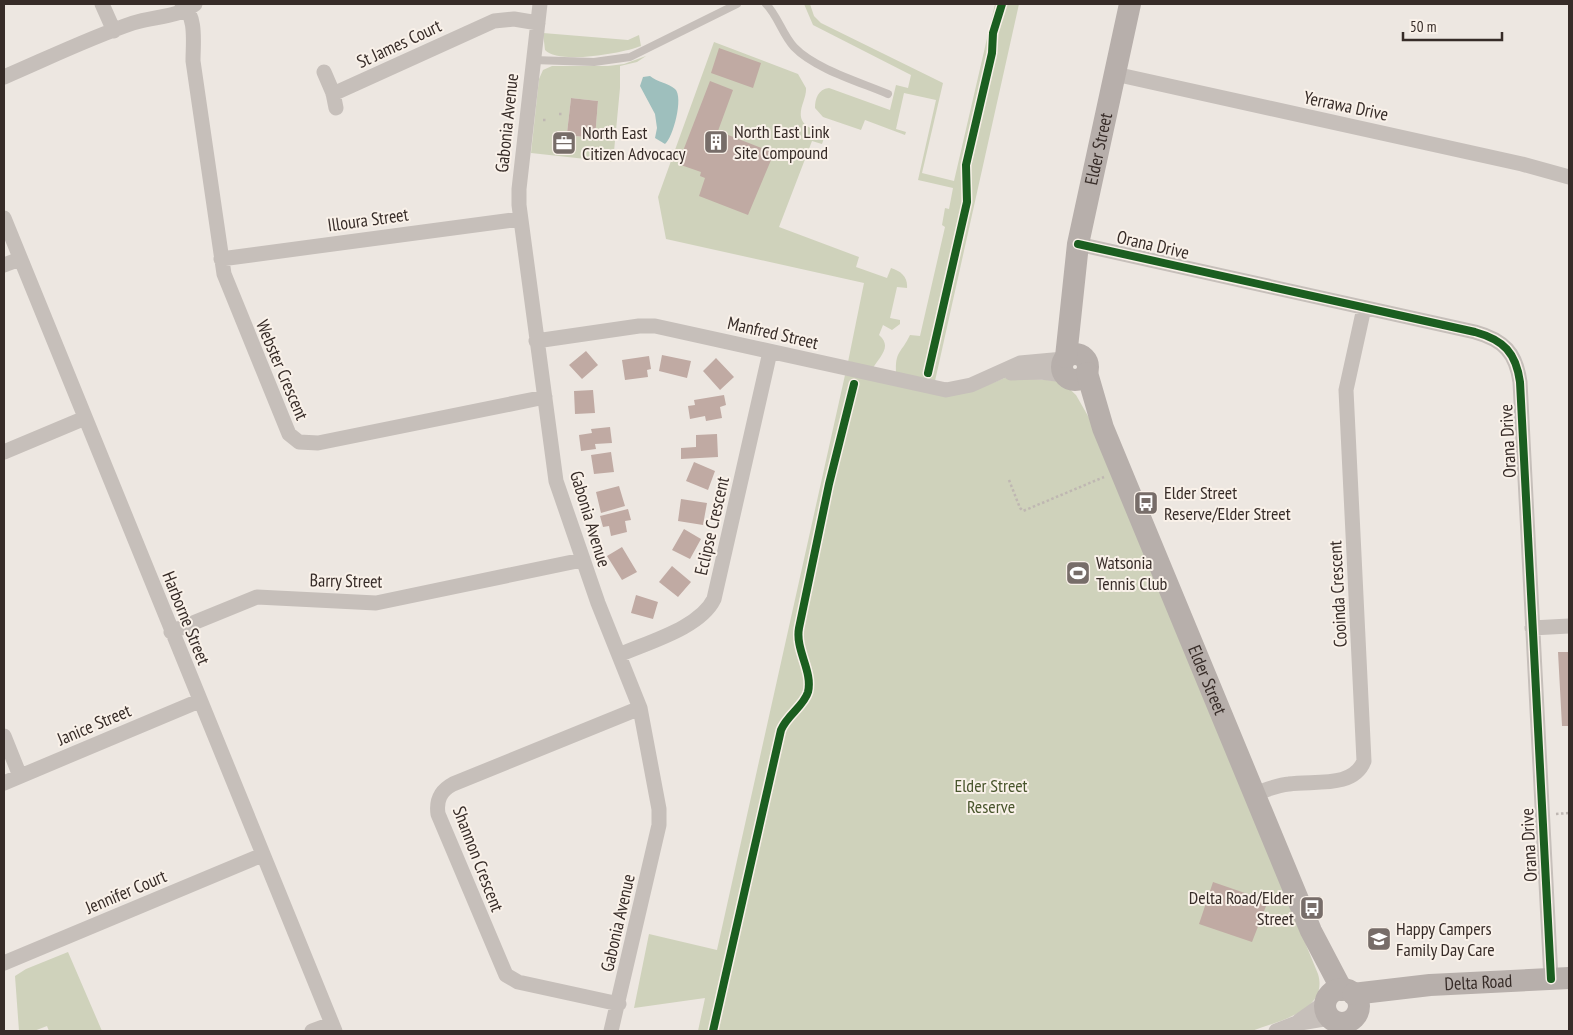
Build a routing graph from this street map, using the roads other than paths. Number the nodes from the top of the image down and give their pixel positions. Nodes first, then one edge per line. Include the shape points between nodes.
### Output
1 (102, 4) edge
2 (540, 4) edge
3 (737, 4) edge
4 (766, 4) edge
5 (1130, 4) edge
6 (185, 6) edge
7 (538, 23) junction
8 (114, 31) junction
9 (533, 60) junction
10 (324, 72) dead end
11 (1115, 74) junction
12 (4, 77) edge
13 (888, 94) dead end
14 (1569, 177) edge
15 (4, 218) edge
16 (520, 219) junction
17 (1078, 244) junction
18 (20, 258) junction
19 (221, 259) junction
20 (4, 265) edge
21 (1364, 308) junction
22 (536, 341) junction
23 (770, 352) junction
24 (1072, 366) junction
25 (545, 397) junction
26 (85, 418) junction
27 (4, 452) edge
28 (582, 560) junction
29 (1569, 626) edge
30 (1532, 628) junction
31 (171, 632) junction
32 (620, 655) junction
33 (199, 701) junction
34 (640, 708) junction
35 (4, 736) edge
36 (20, 776) junction
37 (4, 783) edge
38 (1254, 794) junction
39 (262, 856) junction
40 (4, 963) edge
41 (1560, 978) edge
42 (619, 1004) junction
43 (1344, 1011) edge
44 (333, 1027) edge
45 (312, 1031) edge
46 (612, 1031) edge
47 (1276, 1031) edge

1 - 8 street
2 - 7 street, Gabonia Avenue
3 - 9 lane via 630,57 594,62
4 - 13 lane via 798,51
5 - 11 street, Elder Street
6 - 8 street via 153,10
6 - 19 street, Webster Crescent
7 - 9 street, Gabonia Avenue
7 - 10 street, St James Court via 514,19 494,21 335,101
8 - 12 street
9 - 16 street, Gabonia Avenue via 519,190
11 - 14 street, Yerrawa Drive
11 - 17 street, Elder Street
15 - 18 street, Harborne Street
16 - 19 street, Illoura Street
16 - 22 street, Gabonia Avenue
17 - 21 street, Orana Drive
17 - 24 street, Elder Street
18 - 20 street
18 - 26 street, Harborne Street
19 - 25 street, Webster Crescent via 229,290 284,427 299,442 318,443
21 - 30 street, Orana Drive via 1490,336 1505,345 1515,359 1520,382
21 - 38 street, Cooinda Crescent via 1346,390 1364,761 1358,772 1347,778 1288,784
22 - 23 street, Manfred Street via 648,326
22 - 25 street, Gabonia Avenue
23 - 24 street, Manfred Street via 937,389 964,387 1000,374
23 - 32 street, Eclipse Crescent via 714,599 707,612 694,622
24 - 38 street, Elder Street via 1103,428
25 - 28 street, Gabonia Avenue via 556,481
26 - 27 street
26 - 31 street, Harborne Street
28 - 31 street, Barry Street via 376,603 257,597
28 - 32 street, Gabonia Avenue
29 - 30 street
30 - 41 street, Orana Drive
31 - 33 street, Harborne Street
32 - 34 street, Gabonia Avenue
33 - 36 street, Janice Street
33 - 39 street, Harborne Street
34 - 42 street, Gabonia Avenue via 658,798 659,825
34 - 42 street, Shannon Crescent via 453,784 442,791 437,806 506,975 518,982
35 - 36 street
36 - 37 street, Janice Street
38 - 43 street, Elder Street
39 - 40 street, Jennifer Court
39 - 44 street, Harborne Street
41 - 43 street, Delta Road via 1430,985 1390,991
42 - 46 street, Gabonia Avenue
43 - 47 street, Delta Road
44 - 45 street

